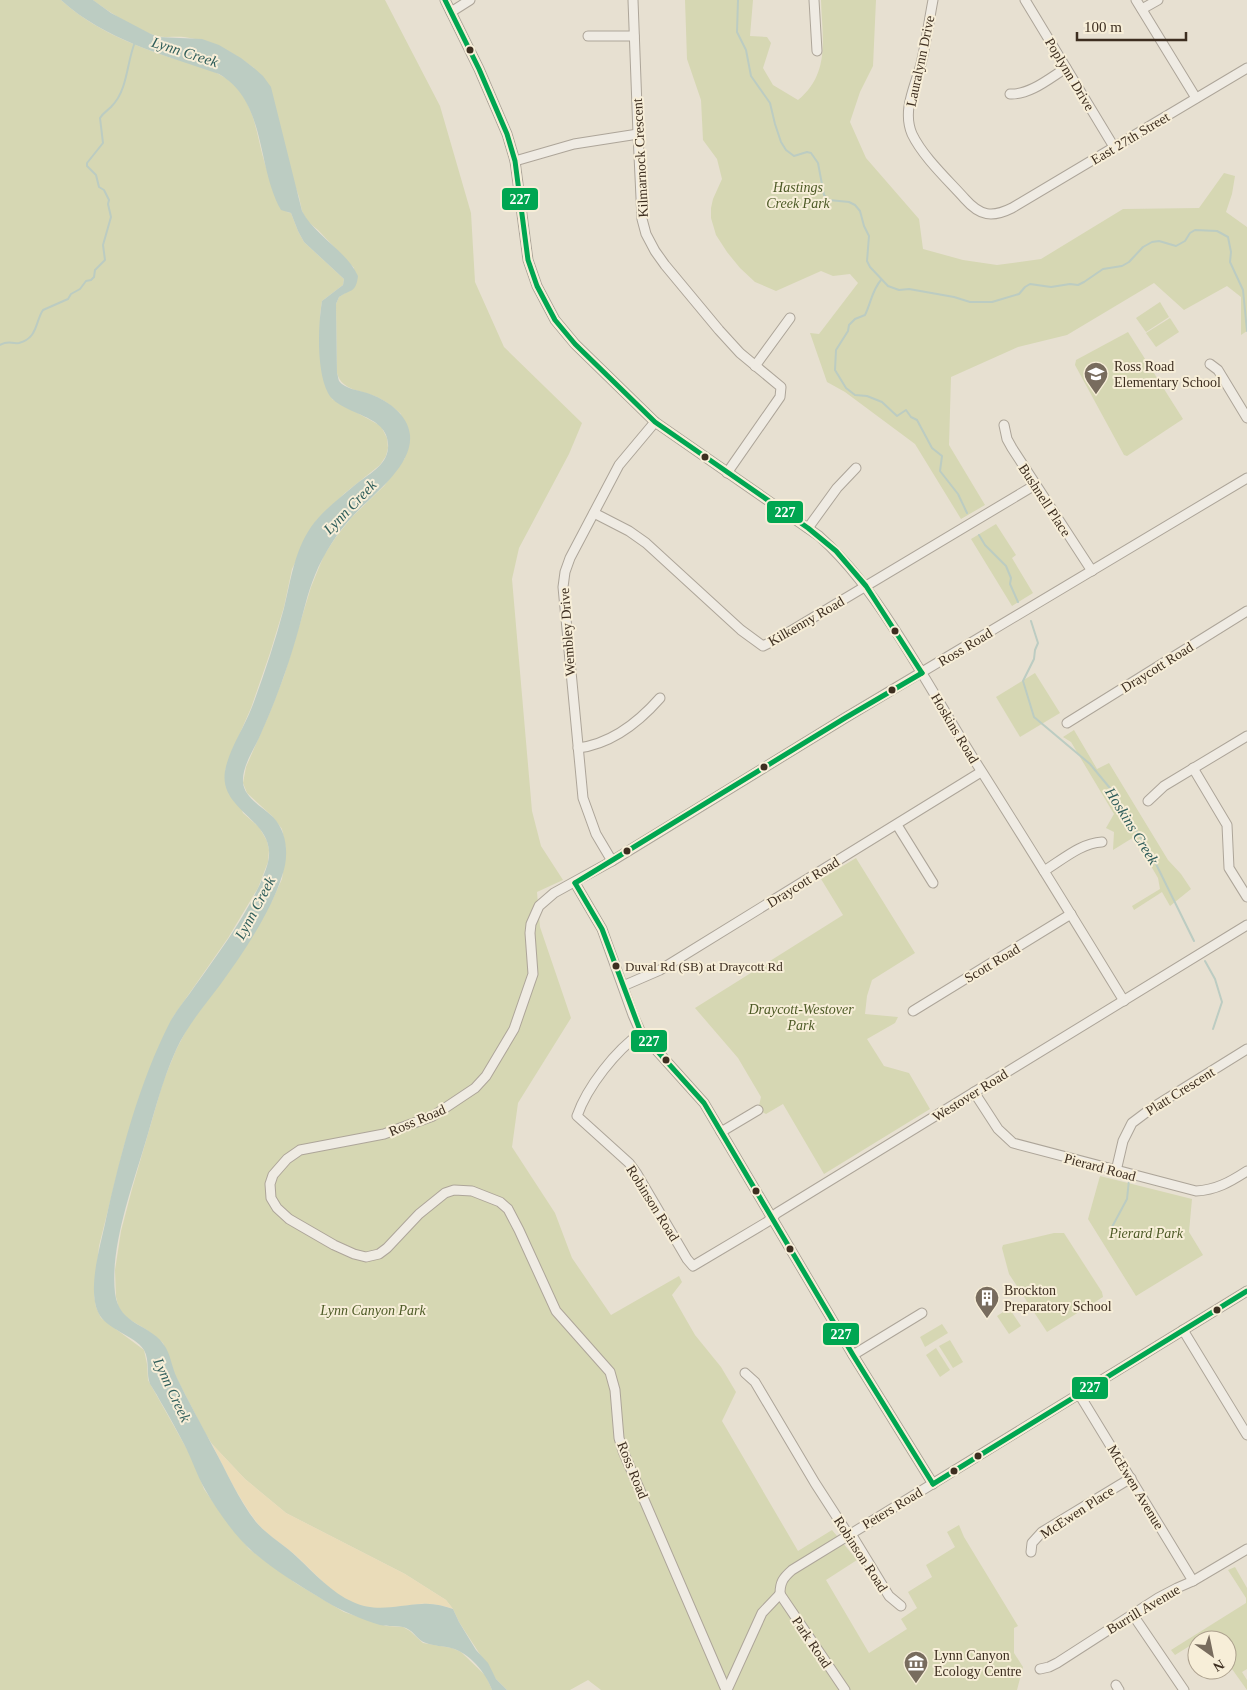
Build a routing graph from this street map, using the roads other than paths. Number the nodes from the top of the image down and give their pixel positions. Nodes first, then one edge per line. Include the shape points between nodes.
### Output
1 (445, 0) edge
2 (470, 0) edge
3 (633, 0) edge
4 (814, 0) edge
5 (933, 0) edge
6 (1025, 0) edge
7 (1136, 0) edge
8 (1158, 0) edge
9 (1142, 9) junction
10 (451, 12) junction
11 (588, 36) dead end
12 (634, 36) junction
13 (817, 51) dead end
14 (1066, 68) junction
15 (1247, 68) edge
16 (1010, 94) dead end
17 (1196, 98) junction
18 (638, 134) junction
19 (1114, 147) junction
20 (515, 160) junction
21 (1012, 208) joint
22 (790, 318) dead end
23 (1210, 364) dead end
24 (755, 366) junction
25 (1247, 418) edge
26 (654, 422) junction
27 (1004, 425) dead end
28 (856, 468) dead end
29 (727, 473) junction
30 (1247, 478) edge
31 (1035, 485) junction
32 (594, 513) junction
33 (808, 528) junction
34 (1092, 571) junction
35 (866, 586) junction
36 (1247, 611) edge
37 (922, 673) junction
38 (660, 698) dead end
39 (1067, 723) dead end
40 (1247, 736) edge
41 (578, 748) junction
42 (1193, 768) junction
43 (982, 772) junction
44 (1148, 801) dead end
45 (896, 825) junction
46 (1102, 842) dead end
47 (612, 861) junction
48 (1044, 871) junction
49 (575, 883) junction
50 (933, 884) dead end
51 (1247, 897) edge
52 (1072, 914) junction
53 (1247, 925) edge
54 (623, 986) junction
55 (1124, 1000) junction
56 (913, 1011) dead end
57 (641, 1032) junction
58 (1247, 1049) edge
59 (974, 1092) junction
60 (758, 1110) dead end
61 (722, 1132) junction
62 (1116, 1171) junction
63 (1247, 1171) edge
64 (772, 1217) junction
65 (693, 1266) joint
66 (1247, 1291) edge
67 (922, 1313) dead end
68 (1183, 1330) junction
69 (853, 1355) junction
70 (745, 1373) dead end
71 (1079, 1394) junction
72 (1247, 1435) edge
73 (1131, 1478) junction
74 (933, 1484) junction
75 (849, 1534) junction
76 (1247, 1549) edge
77 (1031, 1552) dead end
78 (1193, 1581) junction
79 (780, 1594) junction
80 (901, 1606) dead end
81 (1133, 1615) junction
82 (1040, 1669) dead end
83 (843, 1686) edge
84 (726, 1690) edge
85 (1184, 1690) edge

1 - 10 street, Hoskins Road
2 - 10 street
3 - 12 street, Kilmarnock Crescent
4 - 13 street
5 - 21 street, Lauralynn Drive via 921,63 908,108 911,132 924,153 971,206 993,215
6 - 14 street, Poplynn Drive
7 - 9 street
8 - 9 street
9 - 17 street
10 - 20 street, Hoskins Road via 497,108
11 - 12 street
12 - 18 street, Kilmarnock Crescent
14 - 16 street via 1030,90
14 - 19 street, Poplynn Drive
15 - 17 street, East 27th Street
17 - 19 street, East 27th Street
18 - 20 street via 574,144
18 - 24 street, Kilmarnock Crescent via 642,219 646,234 655,251 719,330
19 - 21 street, East 27th Street
20 - 26 street, Hoskins Road via 528,260 544,300 555,320 575,344
22 - 24 street
23 - 25 street via 1218,370
24 - 29 street, Kilmarnock Crescent via 779,384 780,397
26 - 29 street, Hoskins Road
26 - 32 street, Wembley Drive via 619,465
27 - 31 street, Bushnell Place via 1007,439
28 - 33 street
29 - 33 street, Hoskins Road
30 - 34 street, Ross Road
31 - 34 street, Bushnell Place
31 - 35 street, Kilkenny Road
32 - 35 street, Kilkenny Road via 638,536 762,646
32 - 41 street, Wembley Drive via 570,558 563,586
33 - 35 street, Hoskins Road via 836,551
34 - 37 street, Ross Road
35 - 37 street, Hoskins Road
36 - 39 street, Draycott Road
37 - 43 street, Hoskins Road
37 - 47 street, Ross Road
38 - 41 street via 620,733 594,745
40 - 42 street
41 - 47 street, Wembley Drive via 583,798 596,834
42 - 44 street via 1164,786
42 - 51 street via 1227,825 1230,868
43 - 45 street, Draycott Road
43 - 48 street, Hoskins Road
45 - 50 street
45 - 54 street, Draycott Road via 660,970
46 - 48 street via 1092,842
47 - 49 street, Ross Road
48 - 52 street, Hoskins Road
49 - 54 street via 602,929
49 - 84 street, Ross Road via 554,893 534,914 530,933 531,981 514,1029 486,1076 464,1096 433,1116 384,1134 294,1153 273,1175 270,1198 294,1223 366,1257 387,1248 428,1205 445,1193 472,1191 500,1202 508,1209 556,1312 610,1372 623,1451
52 - 55 street, Hoskins Road
52 - 56 street, Scott Road
53 - 55 street, Westover Road
54 - 57 street
55 - 59 street, Westover Road
57 - 61 street via 704,1103
57 - 65 street, Robinson Road via 607,1064 577,1116 629,1163
58 - 62 street, Platt Crescent via 1136,1119 1123,1141
59 - 62 street, Pierard Road via 998,1129 1013,1143
59 - 64 street, Westover Road
60 - 61 street
61 - 64 street
62 - 63 street, Pierard Road via 1196,1191 1222,1186
64 - 65 street, Westover Road
64 - 69 street
66 - 68 street, Peters Road
67 - 69 street
68 - 71 street, Peters Road
68 - 72 street
69 - 74 street
70 - 75 street, Robinson Road via 755,1382
71 - 73 street, McEwen Avenue
71 - 74 street, Peters Road
73 - 77 street, McEwen Place via 1042,1532 1032,1543
73 - 78 street, McEwen Avenue
74 - 75 street, Peters Road
75 - 79 street, Peters Road via 792,1570 783,1578
75 - 80 street, Robinson Road via 889,1596
76 - 78 street, Burrill Avenue
78 - 81 street, Burrill Avenue
79 - 83 street, Park Road
79 - 84 street, Ross Road via 762,1613
81 - 82 street, Burrill Avenue via 1057,1663
81 - 85 street

